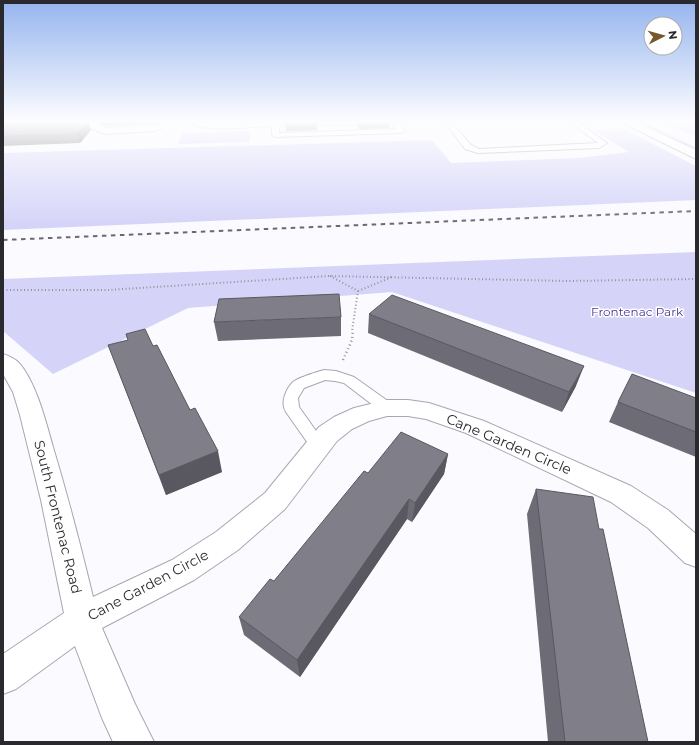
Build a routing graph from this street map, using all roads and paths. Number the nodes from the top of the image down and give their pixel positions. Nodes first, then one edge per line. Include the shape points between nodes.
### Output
1 (329, 276) junction
2 (394, 276) junction
3 (696, 279) edge
4 (3, 290) edge
5 (358, 291) junction
6 (3, 361) edge
7 (336, 376) junction
8 (387, 408) junction
9 (318, 445) junction
10 (696, 553) edge
11 (82, 620) junction
12 (3, 676) edge
13 (134, 742) edge

1 - 2 path
1 - 4 path via 107,290
1 - 5 path
2 - 3 path via 568,281
2 - 5 path
5 - 7 path via 352,340
6 - 11 street, South Frontenac Road via 11,368 24,392 32,415 55,500
7 - 8 lane via 349,380
7 - 9 lane via 324,375 311,379 299,385 291,398 291,408
8 - 9 street, Cane Garden Circle via 362,414 343,423
8 - 10 street, Cane Garden Circle via 429,411 475,427 621,494 658,518
9 - 11 street, Cane Garden Circle via 275,501 227,541 183,570
11 - 12 street, Cane Garden Circle
11 - 13 street, South Frontenac Road via 121,718

